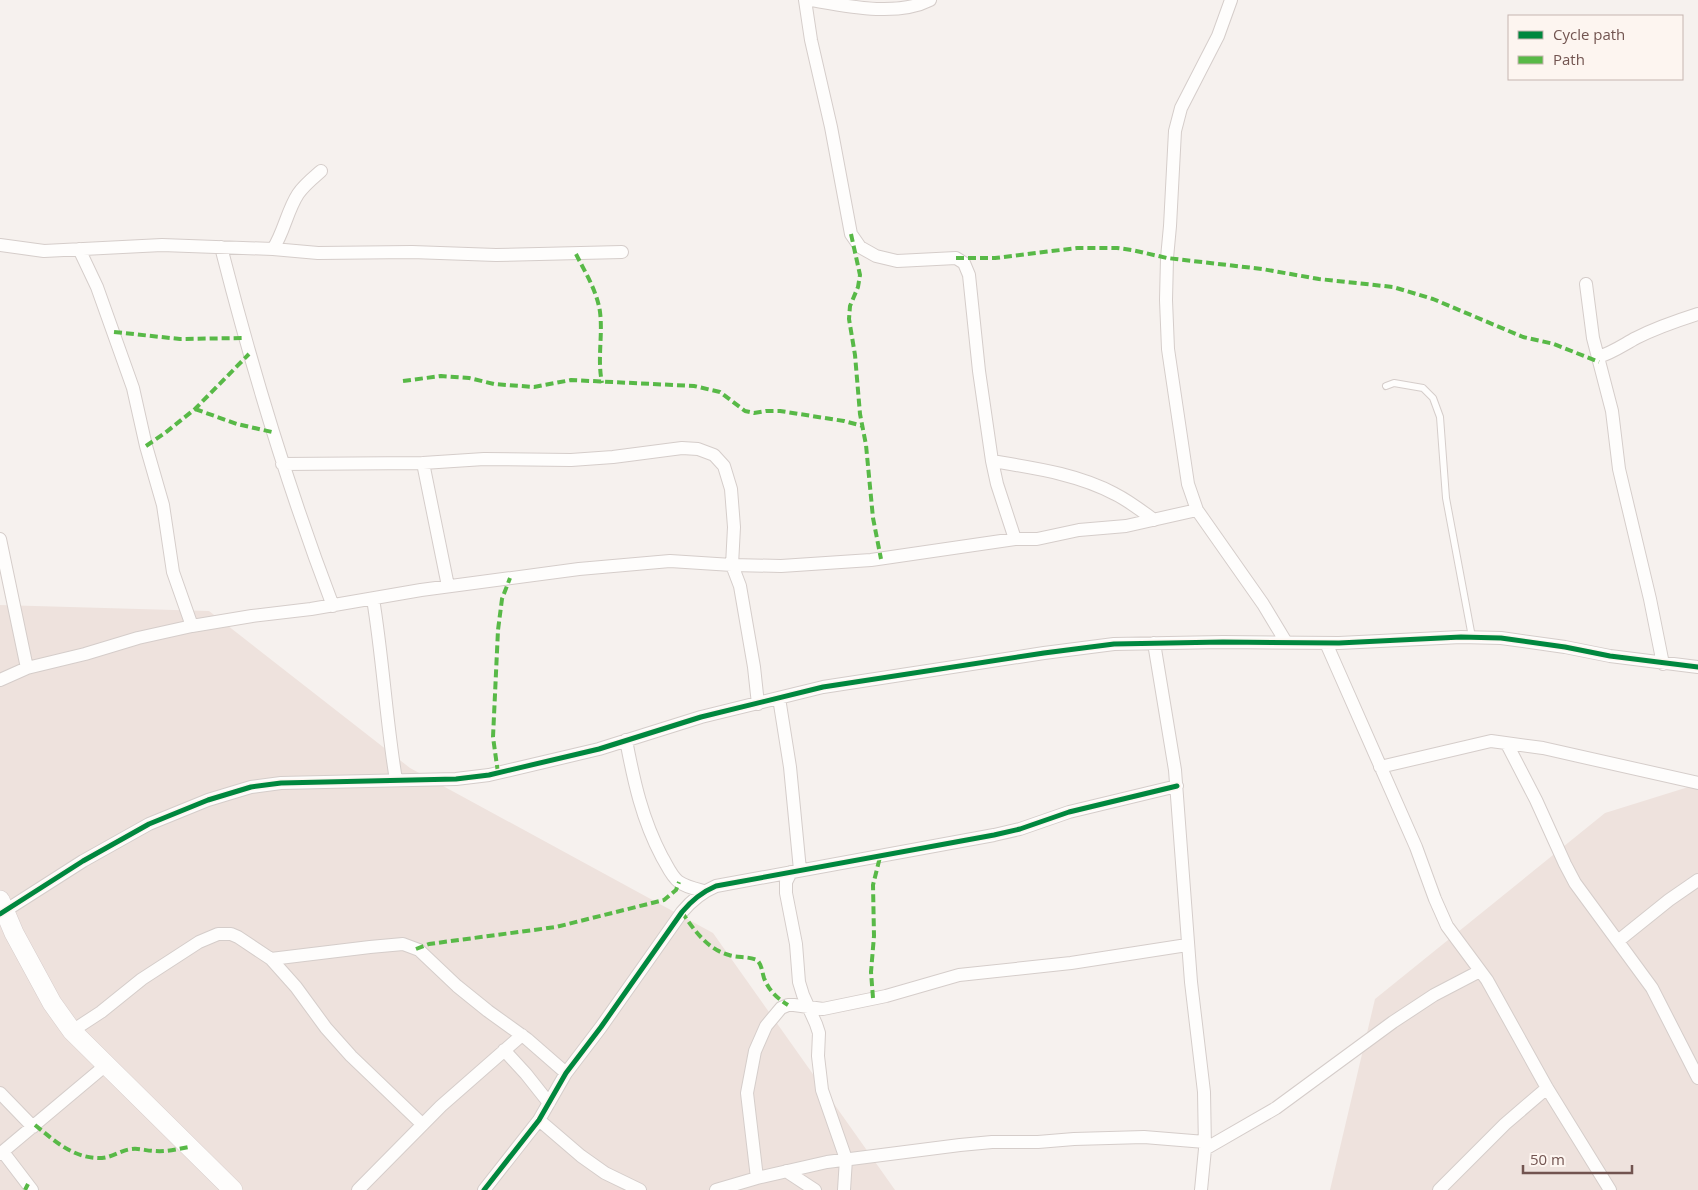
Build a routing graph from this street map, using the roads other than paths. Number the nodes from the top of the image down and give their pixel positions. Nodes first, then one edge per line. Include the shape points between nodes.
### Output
1 (805, 0) edge
2 (811, 0) edge
3 (930, 0) edge
4 (1232, 0) edge
5 (321, 171) dead end
6 (0, 245) edge
7 (221, 247) junction
8 (79, 249) junction
9 (273, 249) junction
10 (622, 252) dead end
11 (1586, 284) dead end
12 (1698, 314) edge
13 (1598, 357) junction
14 (1386, 386) dead end
15 (992, 461) junction
16 (423, 463) junction
17 (282, 464) junction
18 (1198, 510) junction
19 (1154, 520) junction
20 (0, 539) edge
21 (1015, 539) junction
22 (732, 565) junction
23 (448, 586) junction
24 (373, 599) junction
25 (333, 606) junction
26 (192, 626) junction
27 (1472, 637) junction
28 (1286, 642) junction
29 (1154, 643) junction
30 (1326, 643) junction
31 (1663, 664) junction
32 (1698, 667) edge
33 (27, 668) junction
34 (0, 680) edge
35 (779, 698) junction
36 (758, 704) junction
37 (626, 740) junction
38 (1508, 744) junction
39 (1380, 767) junction
40 (396, 780) junction
41 (1698, 783) edge
42 (1177, 786) junction
43 (795, 871) junction
44 (1698, 880) edge
45 (704, 891) junction
46 (2, 909) edge
47 (1618, 941) junction
48 (1187, 945) junction
49 (271, 959) junction
50 (1480, 971) junction
51 (808, 1007) junction
52 (72, 1031) junction
53 (522, 1036) junction
54 (504, 1050) junction
55 (106, 1065) junction
56 (566, 1074) junction
57 (1698, 1078) edge
58 (1547, 1088) junction
59 (0, 1093) edge
60 (549, 1103) junction
61 (540, 1120) junction
62 (422, 1124) junction
63 (33, 1126) junction
64 (1205, 1146) junction
65 (1, 1153) edge
66 (846, 1159) junction
67 (786, 1171) junction
68 (757, 1178) junction
69 (32, 1190) edge
70 (233, 1190) edge
71 (358, 1190) edge
72 (484, 1190) edge
73 (640, 1190) edge
74 (716, 1190) edge
75 (815, 1190) edge
76 (844, 1190) edge
77 (1201, 1190) edge
78 (1439, 1190) edge
79 (1610, 1190) edge

1 - 15 street via 851,234 860,248 876,256 897,261 956,258 964,263 969,275
2 - 3 street via 864,9 898,8
4 - 18 street via 1218,36 1181,108 1176,131 1167,258 1168,349 1188,484
5 - 9 street via 297,195
6 - 8 street via 44,251
7 - 8 street via 162,245
7 - 9 street
7 - 17 street
8 - 26 street via 97,287 133,388 163,505 173,572
9 - 10 street via 318,253 496,255
11 - 13 street via 1592,338
12 - 13 street via 1668,323
13 - 31 street via 1612,411 1619,469
14 - 27 lane via 1394,383 1423,388 1433,398 1440,417 1446,498
15 - 19 street via 1063,474 1098,486 1116,494
15 - 21 street
16 - 17 street
16 - 22 street via 484,459 571,460 682,448 714,455 724,466 731,489
16 - 23 street
17 - 25 street
18 - 19 street
18 - 28 street
19 - 21 street via 1037,539
20 - 33 street
21 - 22 street via 871,560 781,566
22 - 23 street via 670,560
22 - 36 street via 740,586
23 - 24 street
24 - 25 street
24 - 40 street
25 - 26 street
26 - 33 street
27 - 30 street
27 - 31 street via 1501,638
28 - 29 street
28 - 30 street
29 - 35 street via 1114,644 1044,653 822,687
29 - 42 street
30 - 39 street
31 - 32 street
33 - 34 street
35 - 36 street
35 - 43 street via 790,767
36 - 37 street
37 - 40 street via 489,775
37 - 45 street via 641,806 659,851 679,882
38 - 39 street via 1491,741
38 - 41 street via 1543,748
38 - 47 street via 1575,883
39 - 50 street via 1447,926
40 - 46 street via 281,783 251,787 208,800 149,824
42 - 43 street via 1068,812 994,835
42 - 48 street
43 - 45 street
43 - 51 street via 786,882 786,893 796,944 799,982
44 - 47 street
45 - 56 street via 682,912
46 - 52 street via 52,1002
47 - 57 street via 1652,988
48 - 51 street via 1072,963 959,975 859,1002 823,1009
48 - 64 street via 1204,1092
49 - 52 street via 238,937 218,934 199,942 157,969
49 - 53 street via 403,944 419,950 456,986
49 - 62 street via 351,1056
50 - 58 street
50 - 64 street via 1434,994 1276,1108
51 - 66 street via 819,1032 822,1090
51 - 68 street via 788,1005 781,1008 766,1026 755,1051 747,1093
52 - 55 street
53 - 54 street
53 - 56 street
54 - 60 street
54 - 62 street
55 - 63 street
55 - 70 street
56 - 60 street
58 - 78 street via 1505,1124
58 - 79 street
59 - 63 street
60 - 61 street
61 - 72 street
61 - 73 street via 597,1168
62 - 71 street
63 - 65 street
64 - 66 street via 1144,1137 1074,1139 992,1142
64 - 77 street
65 - 69 street
66 - 67 street
66 - 76 street
67 - 68 street
67 - 75 street
68 - 74 street

